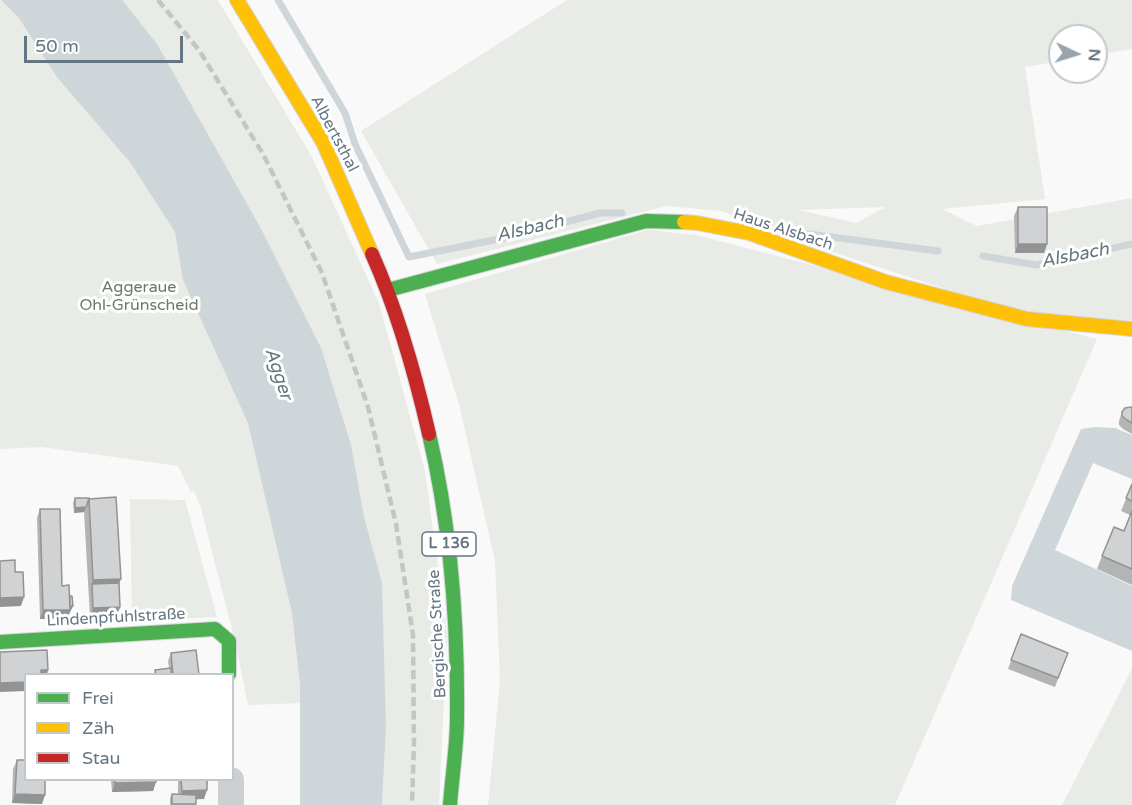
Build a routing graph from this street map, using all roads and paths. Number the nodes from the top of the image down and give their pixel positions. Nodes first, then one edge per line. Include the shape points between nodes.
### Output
1 (237, 0) edge
2 (388, 290) junction
3 (1132, 328) edge
4 (0, 642) edge
5 (229, 673) edge
6 (231, 781) edge
7 (231, 805) edge
8 (450, 805) edge

1 - 2 street, Albertsthal / L 136 via 323,142
2 - 3 street, Haus Alsbach via 646,221 697,223 749,232 885,282 1027,319
2 - 8 street, Bergische Straße / L 136 via 423,404 449,546 456,622 457,709
4 - 5 street, Lindenpfuhlstraße via 215,629 229,641
6 - 7 street

